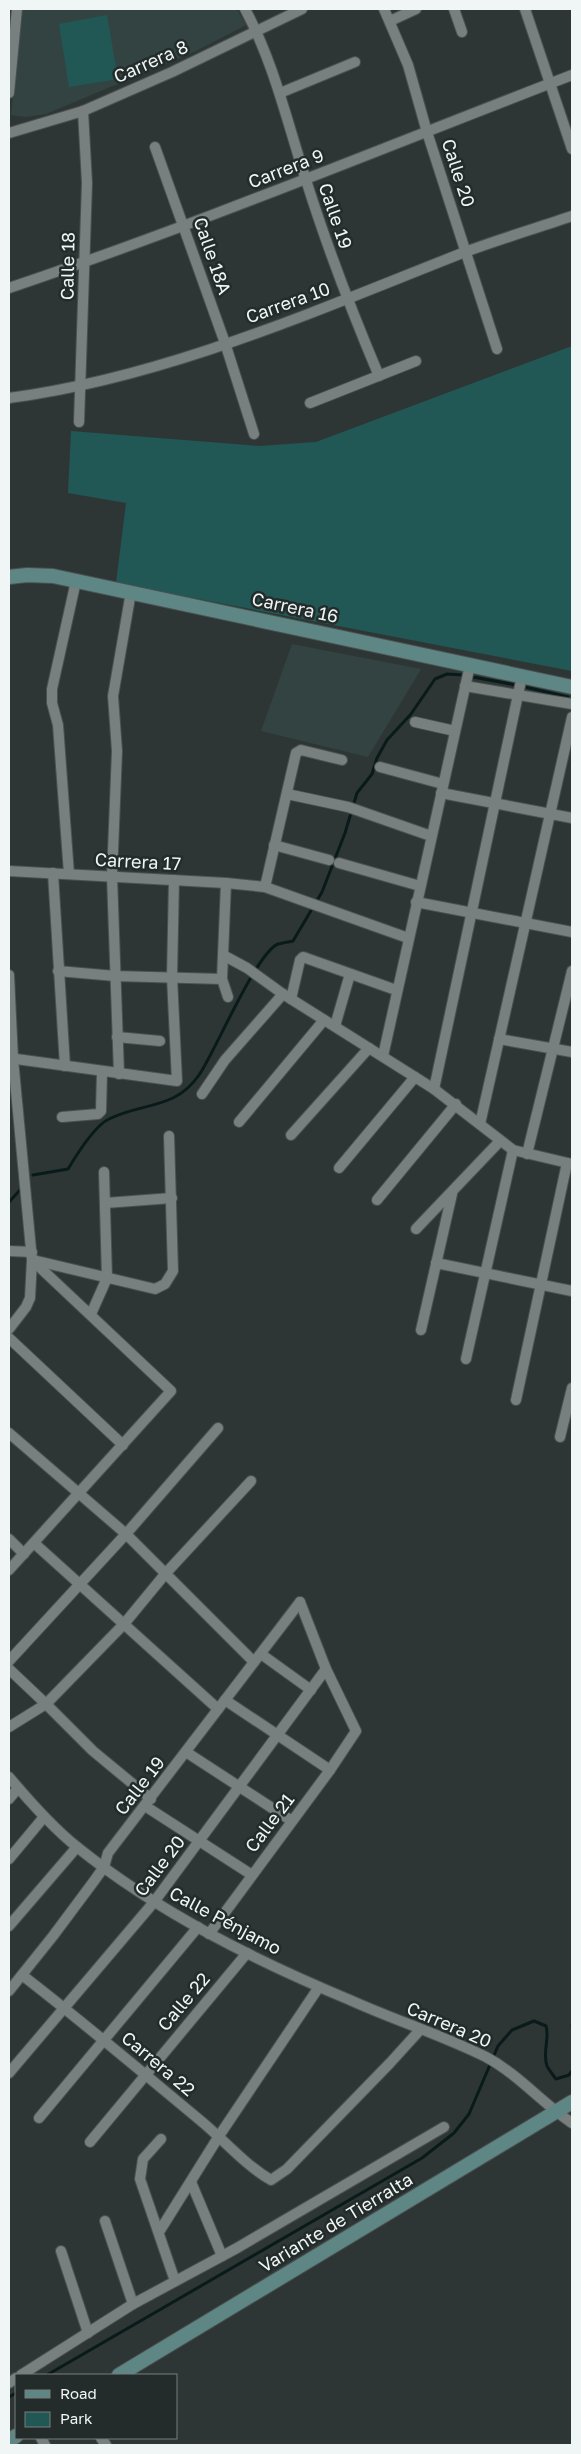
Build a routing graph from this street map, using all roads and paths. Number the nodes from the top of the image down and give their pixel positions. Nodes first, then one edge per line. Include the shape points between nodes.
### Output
1 (16, 9) edge
2 (245, 9) edge
3 (302, 9) edge
4 (384, 9) edge
5 (416, 9) edge
6 (454, 9) edge
7 (525, 9) edge
8 (390, 22) junction
9 (257, 30) junction
10 (462, 32) dead end
11 (355, 62) dead end
12 (572, 76) edge
13 (550, 84) junction
14 (9, 93) edge
15 (280, 93) junction
16 (83, 110) junction
17 (9, 132) edge
18 (428, 132) junction
19 (155, 147) dead end
20 (572, 149) edge
21 (305, 180) junction
22 (572, 216) edge
23 (184, 224) junction
24 (467, 251) junction
25 (84, 263) junction
26 (9, 288) edge
27 (347, 299) junction
28 (225, 343) junction
29 (497, 349) dead end
30 (416, 361) dead end
31 (379, 376) junction
32 (82, 384) junction
33 (9, 398) edge
34 (310, 403) dead end
35 (79, 422) dead end
36 (254, 434) dead end
37 (9, 577) edge
38 (76, 581) junction
39 (131, 592) junction
40 (470, 664) junction
41 (522, 676) junction
42 (465, 686) junction
43 (572, 686) edge
44 (518, 696) junction
45 (572, 704) edge
46 (572, 717) edge
47 (415, 722) dead end
48 (455, 731) junction
49 (342, 760) dead end
50 (380, 767) dead end
51 (442, 788) junction
52 (287, 794) junction
53 (495, 803) junction
54 (550, 814) junction
55 (572, 818) edge
56 (431, 836) junction
57 (274, 845) junction
58 (9, 871) edge
59 (53, 873) junction
60 (69, 874) junction
61 (112, 876) junction
62 (174, 880) junction
63 (226, 883) junction
64 (420, 886) junction
65 (264, 887) junction
66 (416, 902) junction
67 (472, 912) junction
68 (526, 923) junction
69 (572, 932) edge
70 (408, 938) junction
71 (223, 955) junction
72 (58, 971) junction
73 (572, 971) edge
74 (350, 974) junction
75 (9, 975) edge
76 (115, 976) junction
77 (172, 977) junction
78 (222, 979) junction
79 (396, 990) junction
80 (287, 996) junction
81 (228, 997) dead end
82 (324, 1020) junction
83 (335, 1026) junction
84 (117, 1037) junction
85 (499, 1039) junction
86 (160, 1041) dead end
87 (369, 1048) junction
88 (555, 1048) junction
89 (572, 1052) edge
90 (383, 1056) junction
91 (11, 1058) edge
92 (65, 1066) junction
93 (102, 1072) junction
94 (119, 1074) junction
95 (415, 1077) junction
96 (434, 1089) junction
97 (202, 1094) dead end
98 (456, 1104) junction
99 (13, 1111) edge
100 (62, 1117) dead end
101 (238, 1122) dead end
102 (480, 1124) junction
103 (292, 1135) dead end
104 (170, 1136) dead end
105 (500, 1141) junction
106 (513, 1150) junction
107 (527, 1154) junction
108 (570, 1163) edge
109 (339, 1168) dead end
110 (104, 1172) dead end
111 (452, 1194) junction
112 (172, 1198) junction
113 (377, 1200) dead end
114 (105, 1203) junction
115 (416, 1229) dead end
116 (9, 1251) edge
117 (32, 1256) junction
118 (436, 1263) junction
119 (485, 1273) junction
120 (107, 1278) junction
121 (541, 1284) junction
122 (572, 1291) edge
123 (90, 1314) junction
124 (9, 1329) edge
125 (421, 1330) dead end
126 (9, 1338) edge
127 (466, 1359) dead end
128 (572, 1388) edge
129 (516, 1400) dead end
130 (569, 1413) edge
131 (218, 1428) dead end
132 (9, 1433) edge
133 (560, 1437) dead end
134 (123, 1444) junction
135 (251, 1481) dead end
136 (78, 1493) junction
137 (126, 1534) junction
138 (9, 1539) edge
139 (34, 1543) junction
140 (24, 1554) junction
141 (9, 1570) edge
142 (166, 1573) junction
143 (80, 1584) junction
144 (124, 1624) junction
145 (257, 1658) junction
146 (9, 1661) edge
147 (9, 1669) edge
148 (326, 1669) junction
149 (311, 1690) junction
150 (225, 1700) junction
151 (46, 1704) junction
152 (218, 1709) junction
153 (9, 1727) edge
154 (277, 1735) junction
155 (186, 1752) junction
156 (330, 1770) junction
157 (9, 1777) edge
158 (240, 1787) junction
159 (18, 1788) junction
160 (9, 1799) edge
161 (148, 1802) junction
162 (44, 1817) junction
163 (292, 1821) junction
164 (199, 1841) junction
165 (77, 1847) junction
166 (9, 1860) edge
167 (104, 1867) junction
168 (252, 1875) junction
169 (154, 1902) junction
170 (9, 1926) edge
171 (198, 1927) junction
172 (209, 1934) junction
173 (247, 1953) junction
174 (22, 1975) junction
175 (319, 1987) junction
176 (9, 1990) edge
177 (65, 2008) junction
178 (420, 2030) junction
179 (104, 2040) junction
180 (9, 2073) edge
181 (145, 2074) junction
182 (572, 2102) edge
183 (556, 2112) junction
184 (39, 2118) dead end
185 (572, 2124) edge
186 (444, 2127) dead end
187 (219, 2136) junction
188 (161, 2139) dead end
189 (90, 2142) dead end
190 (191, 2182) junction
191 (105, 2221) dead end
192 (159, 2232) junction
193 (62, 2251) dead end
194 (222, 2256) junction
195 (175, 2281) junction
196 (133, 2304) junction
197 (88, 2333) junction
198 (23, 2374) edge
199 (121, 2374) edge

1 - 14 street
2 - 9 street, Calle 19
3 - 9 street, Carrera 8
4 - 8 street, Calle 20
5 - 8 street
6 - 10 street
7 - 13 street
8 - 18 street, Calle 20 via 408,65
9 - 15 street, Calle 19
9 - 16 street, Carrera 8 via 172,72
11 - 15 street
12 - 13 street, Carrera 9
13 - 18 street, Carrera 9
13 - 20 street
15 - 21 street, Calle 19
16 - 17 street, Carrera 8
16 - 25 street, Calle 18 via 87,183
18 - 21 street, Carrera 9
18 - 24 street, Calle 20
19 - 23 street, Calle 18A
21 - 23 street, Carrera 9
21 - 27 street, Calle 19
22 - 24 street, Carrera 10
23 - 25 street, Carrera 9
23 - 28 street, Calle 18A
24 - 27 street, Carrera 10
24 - 29 street, Calle 20
25 - 26 street, Carrera 9
25 - 32 street, Calle 18
27 - 28 street, Carrera 10
27 - 31 street, Calle 19
28 - 32 street, Carrera 10 via 130,374
28 - 36 street, Calle 18A
30 - 31 street
31 - 34 street
32 - 33 street, Carrera 10
32 - 35 street, Calle 18
37 - 38 main road, Carrera 16 via 45,576
38 - 39 main road, Carrera 16
38 - 60 street via 52,689 58,725
39 - 40 main road, Carrera 16
39 - 61 street via 113,685 117,751
40 - 41 main road, Carrera 16
40 - 42 street
41 - 43 main road, Carrera 16
41 - 44 street
42 - 44 street
42 - 48 street
44 - 45 street
44 - 53 street
46 - 54 street
47 - 48 street
48 - 51 street
49 - 52 street via 299,751 295,755
50 - 51 street
51 - 53 street
51 - 56 street
52 - 56 street via 348,807
52 - 57 street
53 - 54 street
53 - 67 street
54 - 55 street
54 - 68 street
56 - 64 street
57 - 64 street
57 - 65 street
58 - 59 street, Carrera 17
59 - 60 street, Carrera 17
59 - 72 street
60 - 61 street, Carrera 17
61 - 62 street, Carrera 17
61 - 76 street
62 - 63 street, Carrera 17
62 - 77 street
63 - 65 street, Carrera 17
63 - 71 street
64 - 66 street
65 - 70 street, Carrera 17
66 - 67 street
66 - 70 street
67 - 68 street
67 - 96 street
68 - 69 street
68 - 85 street
70 - 79 street
71 - 78 street
71 - 80 street
72 - 76 street
72 - 92 street
73 - 88 street
74 - 79 street
74 - 80 street via 304,957
74 - 83 street
75 - 91 street
76 - 77 street
76 - 84 street
77 - 78 street
77 - 94 street via 177,1081
78 - 81 street
79 - 90 street
80 - 82 street
80 - 97 street via 225,1060
82 - 83 street
82 - 101 street
83 - 87 street
84 - 86 street
84 - 94 street
85 - 88 street
85 - 102 street
87 - 90 street
87 - 103 street
88 - 89 street
88 - 107 street
90 - 95 street
91 - 92 street
91 - 99 street
92 - 93 street
93 - 94 street
93 - 100 street via 101,1111 98,1114
95 - 96 street
95 - 109 street
96 - 98 street
98 - 102 street
98 - 113 street
99 - 117 street
102 - 105 street
104 - 112 street
105 - 106 street
105 - 111 street
106 - 107 street
106 - 119 street
107 - 108 street
108 - 121 street
110 - 114 street
111 - 115 street
111 - 118 street
112 - 114 street
112 - 120 street via 173,1271 165,1284 155,1289
114 - 120 street
116 - 117 street
117 - 120 street
117 - 123 street
117 - 124 street via 30,1298
118 - 119 street
118 - 125 street
119 - 121 street
119 - 127 street
120 - 123 street
121 - 122 street
121 - 129 street
123 - 134 street via 171,1392
126 - 134 street
128 - 130 street
130 - 133 street
131 - 137 street
132 - 136 street
134 - 136 street
135 - 142 street
136 - 137 street
136 - 139 street
137 - 142 street
137 - 143 street
138 - 140 street
139 - 140 street
139 - 143 street
140 - 141 street
142 - 144 street
142 - 145 street
143 - 144 street
143 - 146 street
144 - 151 street
144 - 152 street
145 - 148 street, Calle 19 via 300,1602
145 - 149 street
145 - 150 street, Calle 19
147 - 151 street
148 - 149 street, Calle 20
148 - 156 street, Calle 21 via 356,1731
149 - 154 street, Calle 20
150 - 152 street, Calle 19
150 - 154 street
151 - 153 street
151 - 161 street
152 - 155 street, Calle 19
154 - 156 street
154 - 158 street, Calle 20
155 - 158 street
155 - 161 street, Calle 19
156 - 163 street, Calle 21
157 - 159 street, Calle Pénjamo
158 - 163 street
158 - 164 street, Calle 20
159 - 160 street
159 - 162 street, Calle Pénjamo
161 - 164 street
161 - 167 street, Calle 19 via 108,1852
162 - 165 street, Calle Pénjamo
162 - 166 street
163 - 168 street, Calle 21
164 - 168 street
164 - 169 street, Calle 20
165 - 167 street, Calle Pénjamo
165 - 170 street
167 - 169 street, Calle Pénjamo
167 - 174 street, Calle 19
168 - 172 street, Calle 21
169 - 171 street, Calle Pénjamo
169 - 177 street, Calle 20
171 - 172 street, Calle Pénjamo
171 - 179 street
172 - 173 street, Calle Pénjamo
173 - 175 street, Calle Pénjamo
173 - 181 street, Calle 22
174 - 176 street, Calle 19
174 - 177 street, Carrera 22
175 - 178 street, Carrera 20
175 - 187 street
177 - 179 street, Carrera 22
177 - 180 street, Calle 20
178 - 183 street, Carrera 20 via 486,2057 514,2075
178 - 187 street, Carrera 22 via 287,2169 271,2180
179 - 181 street, Carrera 22
179 - 184 street
181 - 187 street, Carrera 22
181 - 189 street, Calle 22
182 - 183 main road, Variante de Tierralta
183 - 185 street, Carrera 20
183 - 199 main road, Variante de Tierralta
186 - 194 street
187 - 190 street
188 - 192 street via 143,2158 140,2168 140,2179
190 - 192 street
190 - 194 street
191 - 196 street
192 - 195 street
193 - 197 street
194 - 195 street
195 - 196 street
196 - 197 street
197 - 198 street

